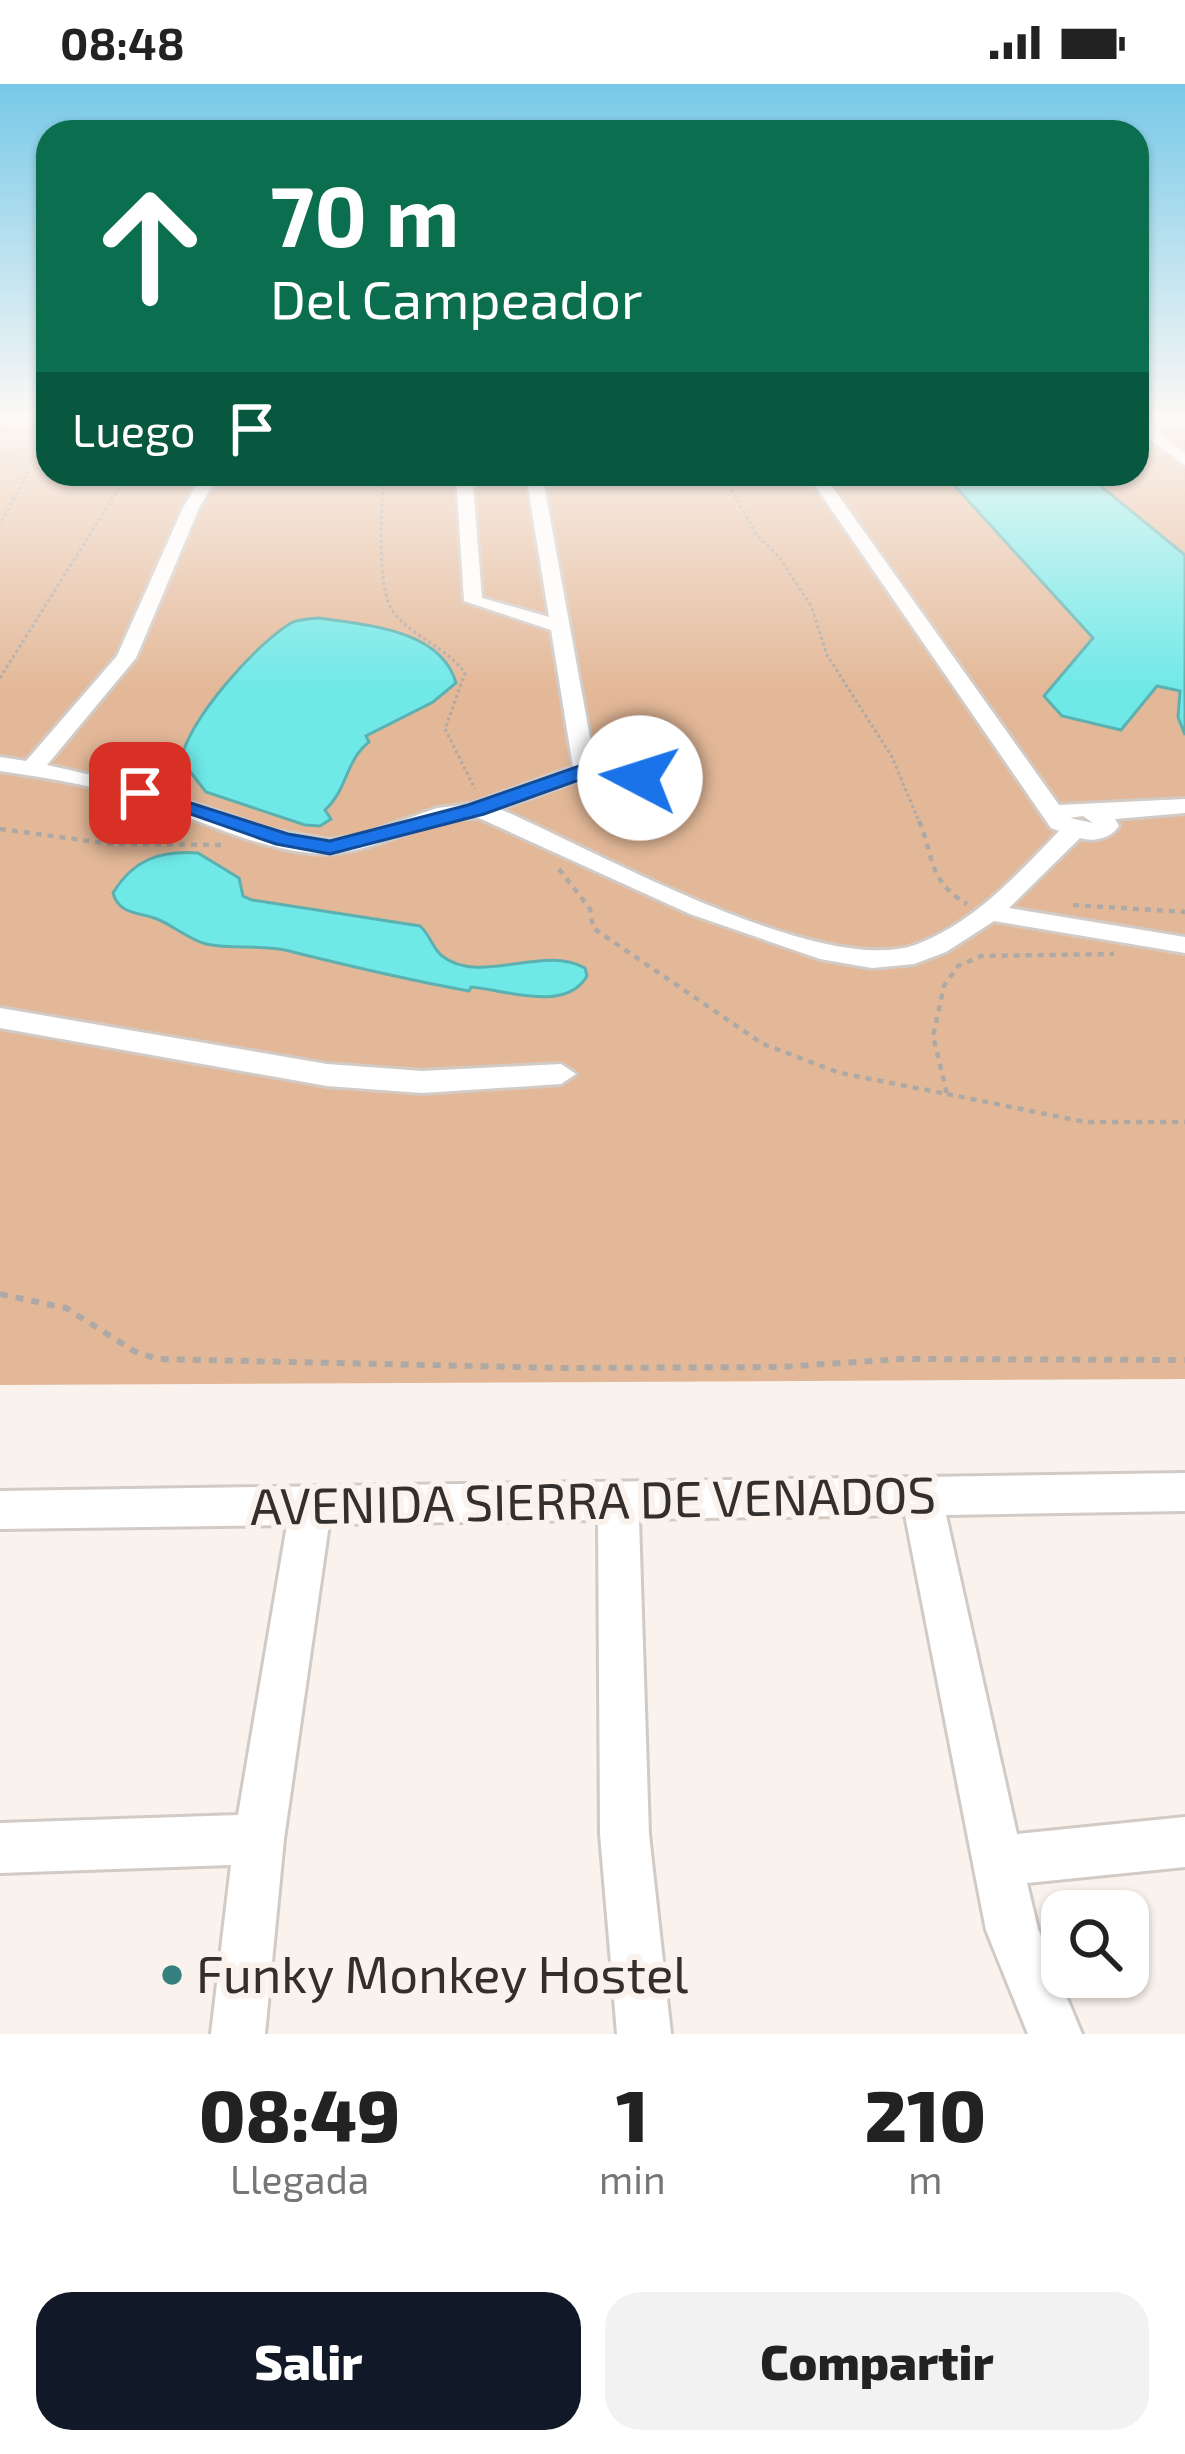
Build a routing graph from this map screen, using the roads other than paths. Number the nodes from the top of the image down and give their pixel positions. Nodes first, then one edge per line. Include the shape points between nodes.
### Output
1 (192, 507) edge
2 (466, 507) edge
3 (540, 507) edge
4 (851, 507) edge
5 (562, 627) junction
6 (963, 666) junction
7 (1045, 762) dead end
8 (0, 764) edge
9 (31, 769) junction
10 (585, 770) junction
11 (640, 778) dead end
12 (1059, 781) dead end
13 (1185, 806) edge
14 (483, 807) junction
15 (1082, 819) junction
16 (1185, 820) edge
17 (1006, 901) junction
18 (1185, 936) edge
19 (1185, 945) edge
20 (0, 1018) edge
21 (562, 1074) dead end
22 (1185, 1492) edge
23 (922, 1496) junction
24 (618, 1499) junction
25 (311, 1505) junction
26 (0, 1510) edge
27 (259, 1839) junction
28 (1185, 1842) edge
29 (0, 1848) edge
30 (996, 1861) junction
31 (238, 2034) edge
32 (644, 2034) edge
33 (1055, 2034) edge

1 - 9 street via 126,658
2 - 5 street via 473,601
3 - 5 street
4 - 6 street
5 - 10 street
6 - 7 street
6 - 15 street
8 - 9 street
9 - 14 street via 330,848
10 - 11 street
10 - 14 street
12 - 15 street
13 - 15 street
14 - 17 street via 746,925 839,956 914,955
15 - 16 street
15 - 17 street
17 - 18 street
17 - 19 street via 1093,933
20 - 21 street via 327,1075 422,1082
22 - 23 street, AVENIDA SIERRA DE VENADOS
23 - 24 street, AVENIDA SIERRA DE VENADOS
23 - 30 street
24 - 25 street, AVENIDA SIERRA DE VENADOS
24 - 32 street via 622,1736
25 - 26 street, AVENIDA SIERRA DE VENADOS
25 - 27 street
27 - 29 street
27 - 31 street
28 - 30 street
30 - 33 street via 1012,1930

